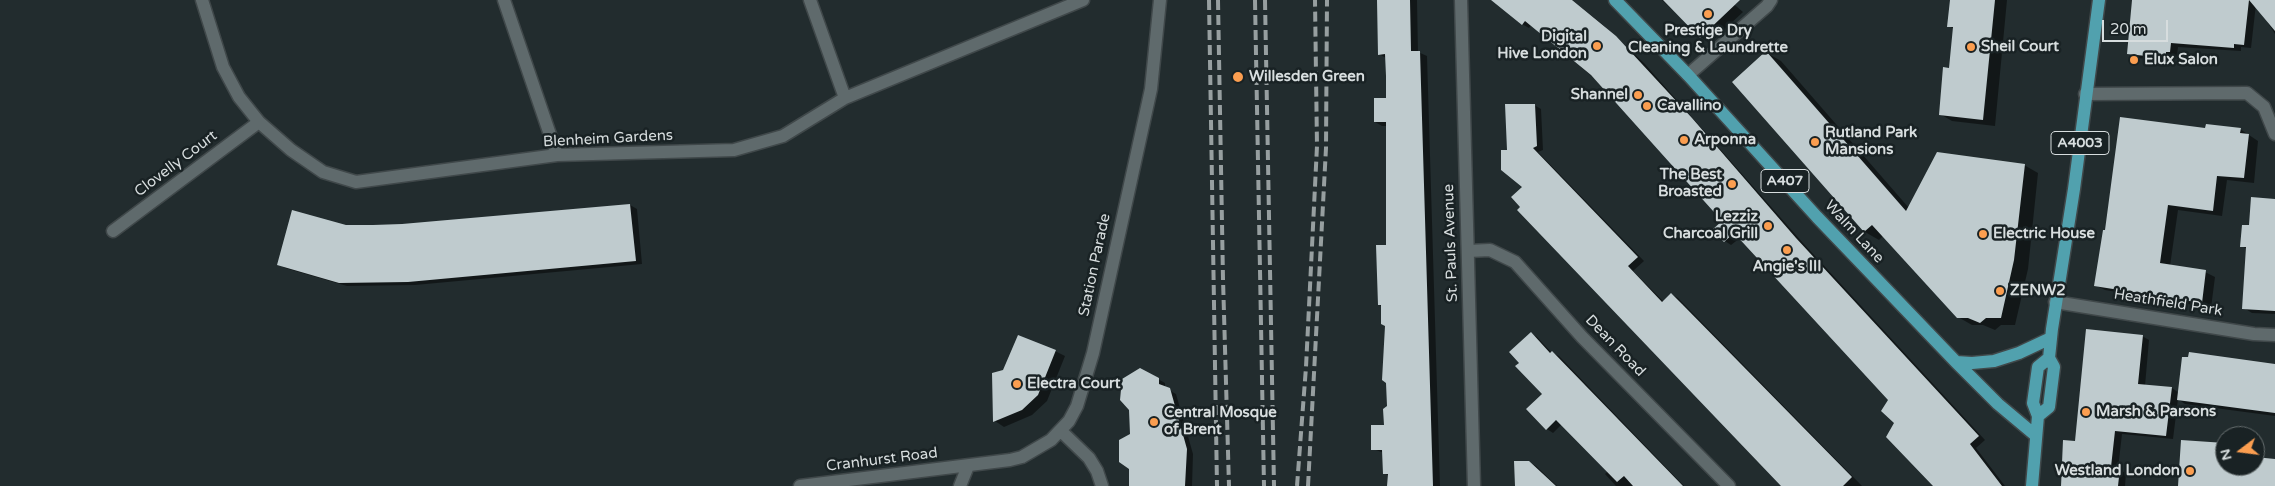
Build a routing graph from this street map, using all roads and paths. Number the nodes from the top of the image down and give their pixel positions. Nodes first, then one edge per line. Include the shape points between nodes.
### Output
1 (202, 0) edge
2 (504, 0) edge
3 (810, 0) edge
4 (1083, 0) edge
5 (1160, 0) edge
6 (1461, 0) edge
7 (1615, 0) edge
8 (1771, 0) edge
9 (2099, 0) edge
10 (1688, 75) junction
11 (2085, 94) junction
12 (845, 98) junction
13 (259, 122) junction
14 (2275, 134) edge
15 (557, 155) junction
16 (114, 231) dead end
17 (1468, 251) junction
18 (2055, 302) junction
19 (2275, 335) edge
20 (2051, 338) junction
21 (1956, 362) junction
22 (1060, 431) junction
23 (2035, 435) junction
24 (968, 466) junction
25 (800, 486) edge
26 (960, 486) edge
27 (1102, 486) edge
28 (1474, 486) edge
29 (1729, 486) edge
30 (2032, 486) edge

1 - 13 street, Blenheim Gardens via 224,67 239,97
2 - 15 street
3 - 12 street
4 - 12 street, Blenheim Gardens
5 - 22 street, Station Parade via 1151,90 1093,353 1076,406 1069,422
6 - 17 street, St. Pauls Avenue
7 - 10 main road, Walm Lane / A407
8 - 10 street
9 - 11 main road, A4003
10 - 21 main road, Walm Lane / A407 via 1817,217
11 - 14 street via 2247,92 2264,107
11 - 18 main road, A4003 via 2077,170
12 - 15 street, Blenheim Gardens via 783,136 734,150
13 - 15 street, Blenheim Gardens via 323,172 356,182
13 - 16 street, Clovelly Court
17 - 28 street, St. Pauls Avenue
17 - 29 street, Dean Road via 1490,250 1515,262 1582,337
18 - 19 street, Heathfield Park
18 - 20 main road, A4003
20 - 21 main road via 1994,361
20 - 23 main road, A4003 via 2049,358 2038,368 2033,404 2038,416
21 - 23 main road, Walm Lane / A407
22 - 24 street, Station Parade via 1022,457
22 - 27 street via 1089,458
23 - 30 main road
24 - 25 street, Cranhurst Road
24 - 26 street

